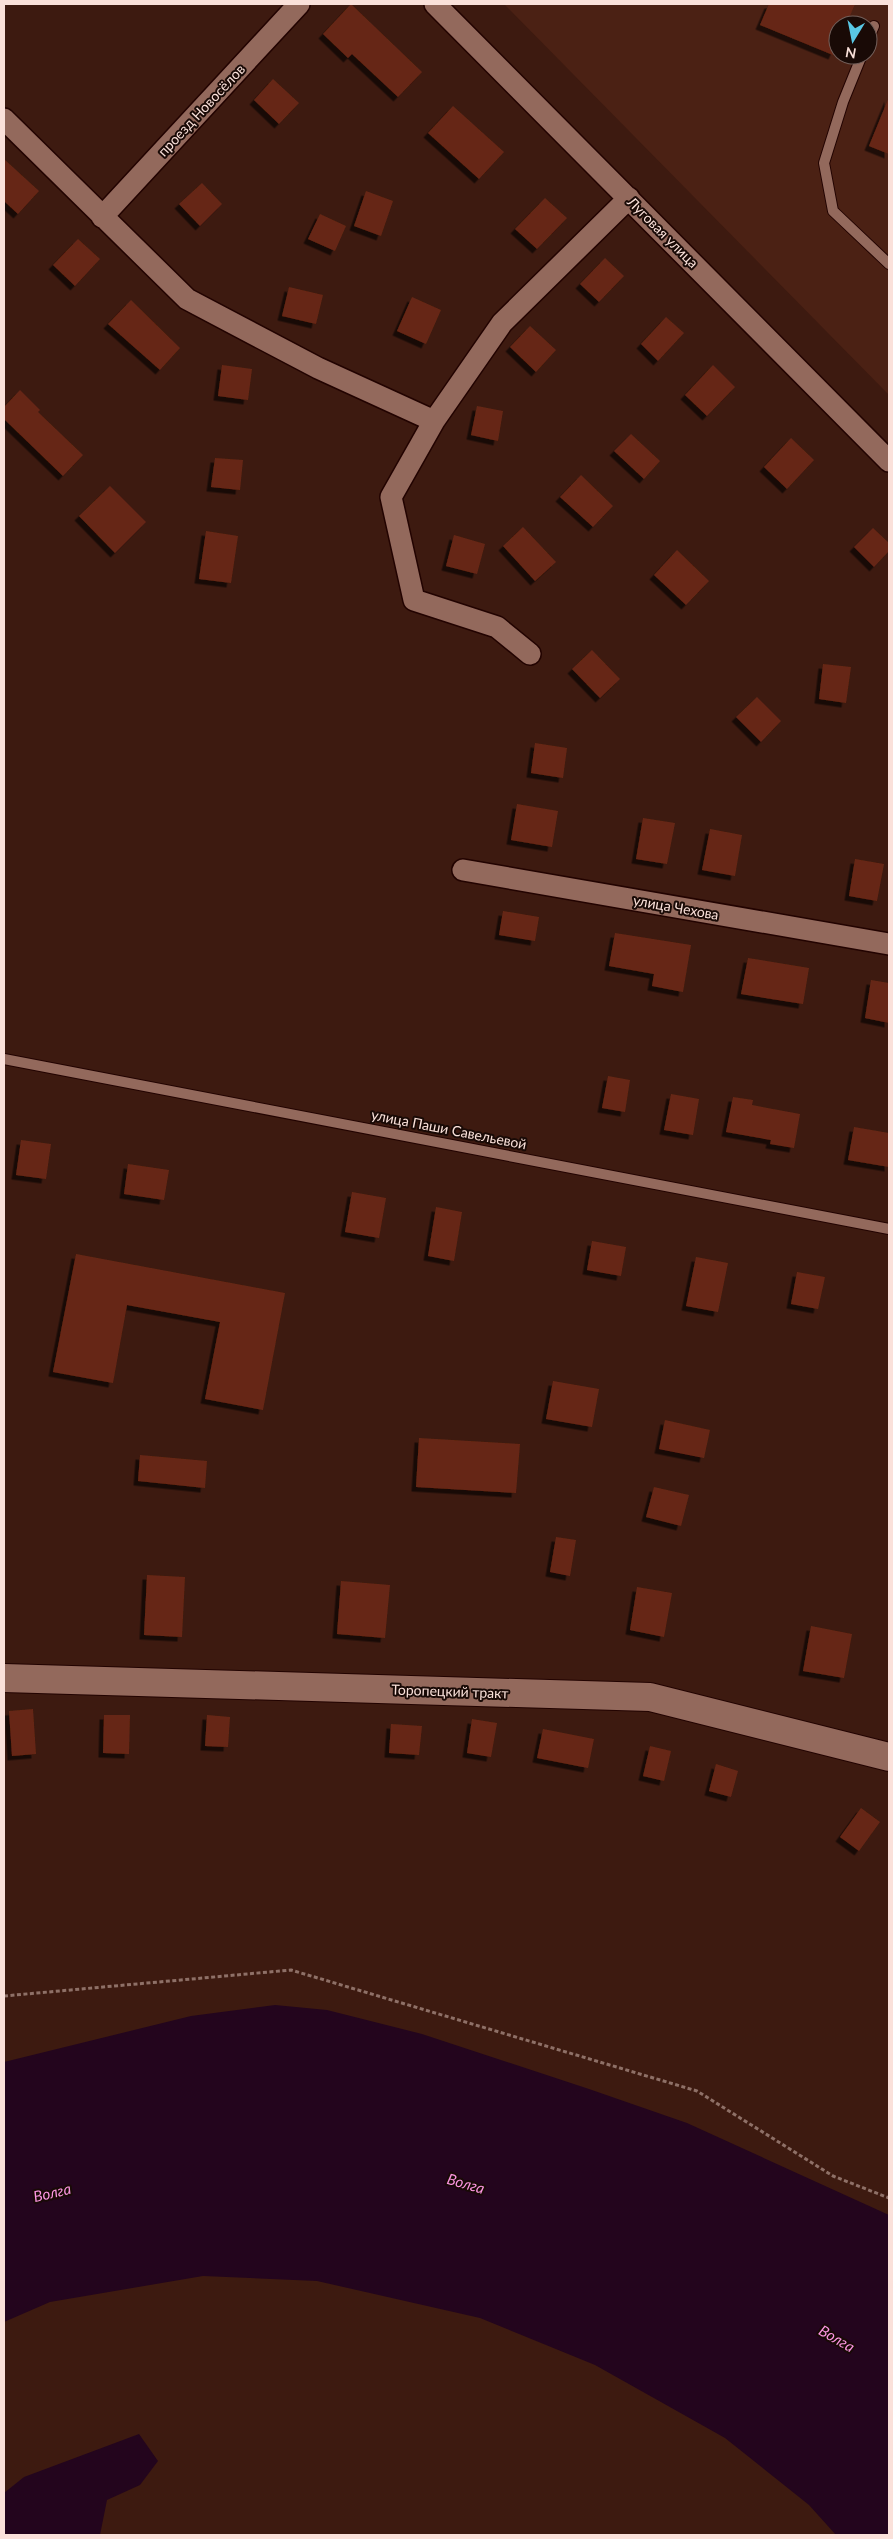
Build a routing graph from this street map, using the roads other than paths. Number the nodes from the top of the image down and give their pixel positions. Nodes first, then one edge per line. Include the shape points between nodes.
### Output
1 (299, 4) edge
2 (435, 4) edge
3 (858, 65) edge
4 (4, 119) edge
5 (629, 198) junction
6 (102, 217) junction
7 (889, 264) edge
8 (434, 421) junction
9 (889, 461) edge
10 (530, 654) dead end
11 (463, 870) dead end
12 (889, 944) edge
13 (4, 1059) edge
14 (889, 1229) edge
15 (4, 1678) edge
16 (889, 1757) edge

1 - 6 street, проезд Новосёлов
2 - 5 street, Луговая улица
3 - 7 lane via 824,163 833,211
4 - 6 street
5 - 8 street via 502,323
5 - 9 street, Луговая улица
6 - 8 street via 187,298 318,368
8 - 10 street via 391,497 414,600 497,627
11 - 12 street, улица Чехова
13 - 14 lane, улица Паши Савельевой
15 - 16 main road, Торопецкий тракт via 650,1697

